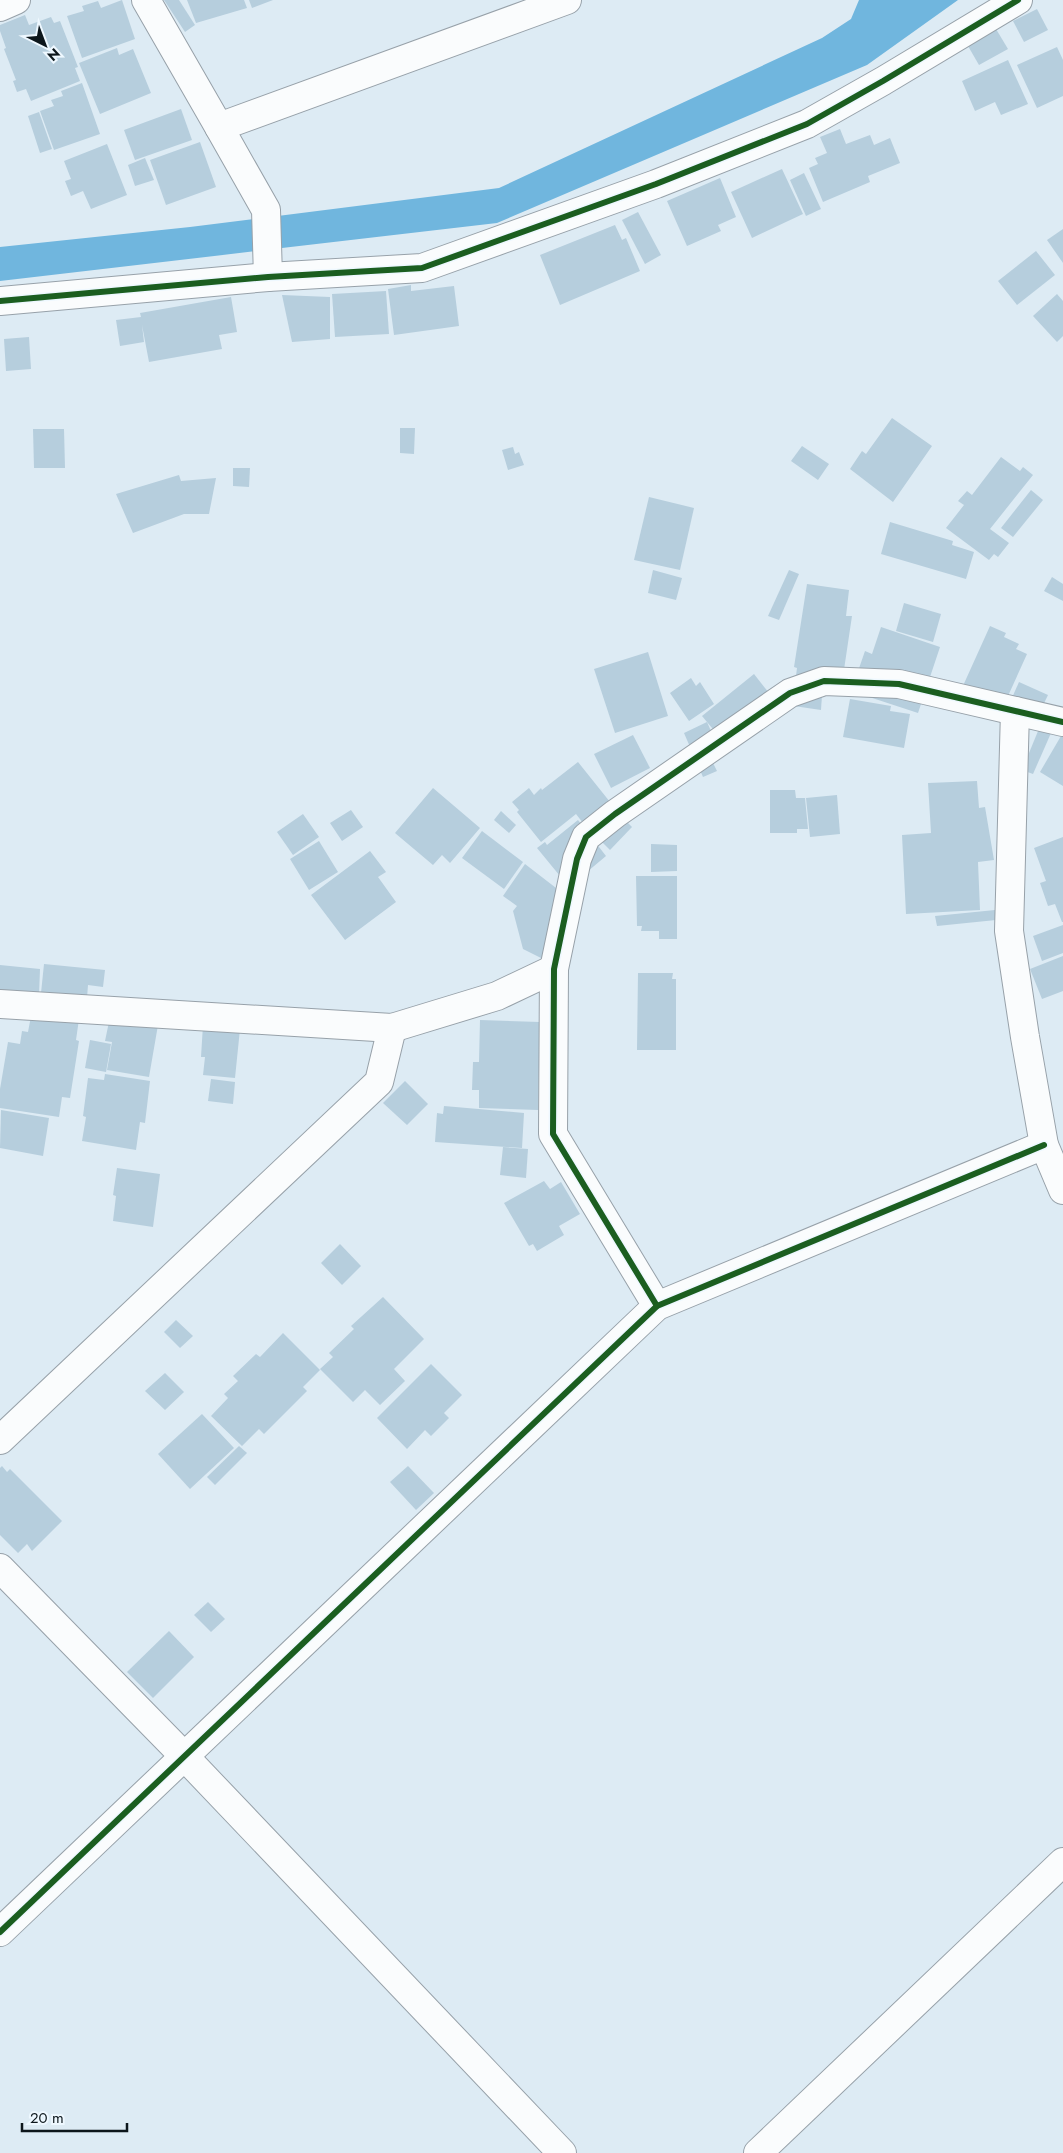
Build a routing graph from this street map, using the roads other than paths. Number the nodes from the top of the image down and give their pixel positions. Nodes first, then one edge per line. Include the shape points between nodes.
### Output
1 (16, 0) edge
2 (146, 0) edge
3 (567, 0) edge
4 (1018, 0) edge
5 (0, 7) edge
6 (219, 127) junction
7 (267, 265) junction
8 (0, 302) edge
9 (1015, 711) junction
10 (1063, 722) edge
11 (554, 969) junction
12 (0, 1004) edge
13 (392, 1028) junction
14 (1044, 1145) junction
15 (1063, 1190) edge
16 (657, 1306) junction
17 (0, 1440) edge
18 (0, 1568) edge
19 (184, 1756) junction
20 (1063, 1862) edge
21 (0, 1932) edge
22 (562, 2153) edge
23 (758, 2153) edge

1 - 5 street
2 - 6 street
3 - 6 street
4 - 7 street via 807,124 521,234 422,268
6 - 7 street via 266,210
7 - 8 street
9 - 10 street
9 - 11 street via 898,684 824,681 790,693 586,837 578,859
9 - 14 street via 1009,931
11 - 13 street via 497,996
11 - 16 street via 553,1134
12 - 13 street
13 - 17 street via 380,1082
14 - 15 street
14 - 16 street
16 - 19 street
18 - 19 street
19 - 21 street
19 - 22 street
20 - 23 street

